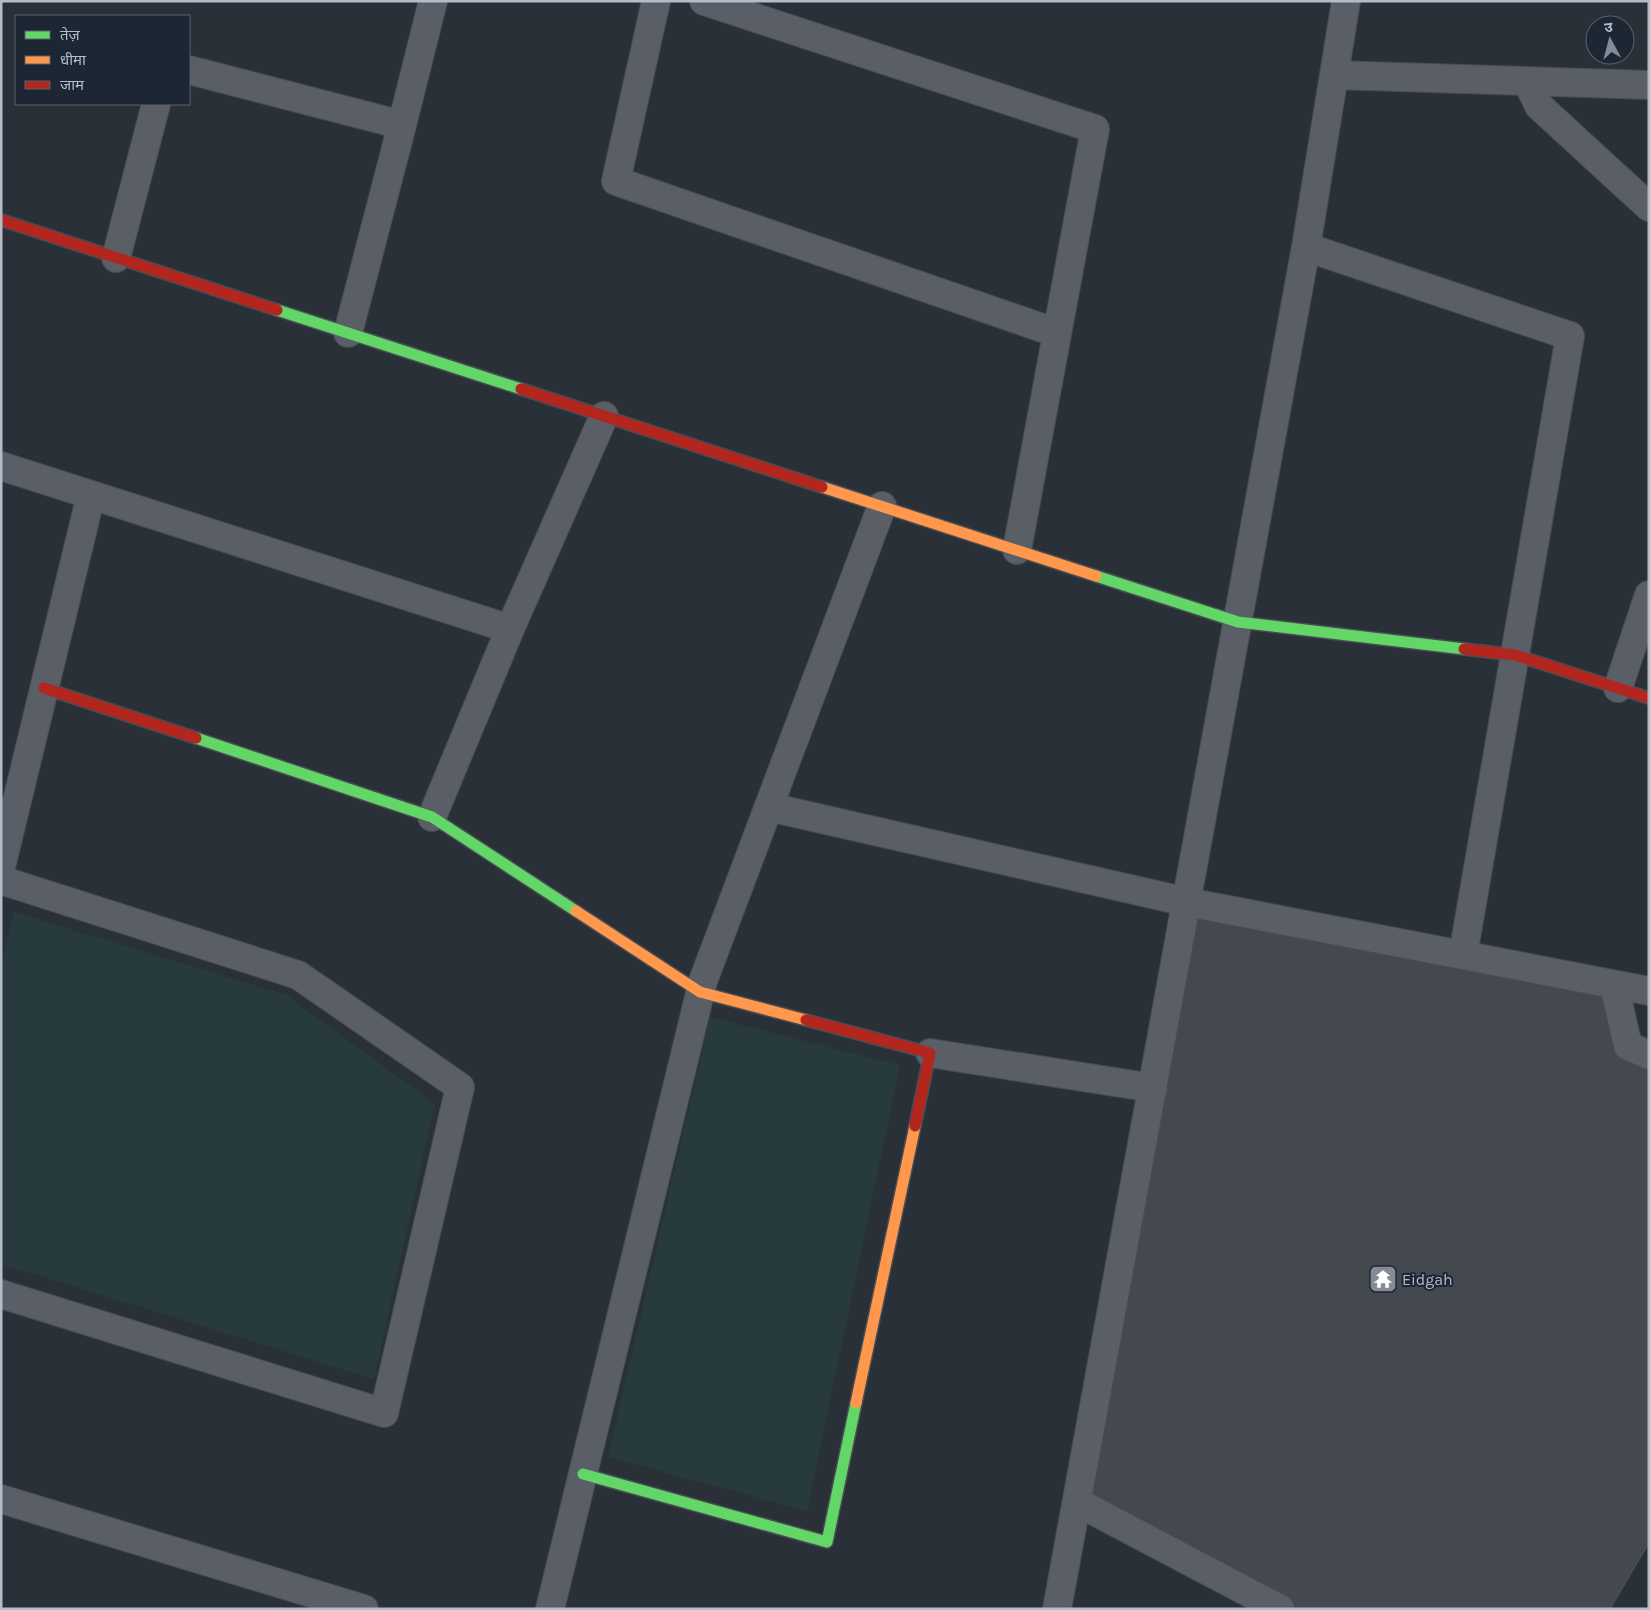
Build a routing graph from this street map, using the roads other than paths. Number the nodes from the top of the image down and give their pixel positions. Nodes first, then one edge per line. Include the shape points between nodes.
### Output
1 (433, 1) edge
2 (656, 1) edge
3 (704, 1) edge
4 (1346, 1) edge
5 (190, 70) edge
6 (1334, 75) junction
7 (1527, 81) junction
8 (1649, 85) edge
9 (156, 105) edge
10 (402, 125) junction
11 (1649, 207) edge
12 (1, 220) edge
13 (1306, 247) junction
14 (116, 258) junction
15 (348, 333) junction
16 (1057, 333) junction
17 (604, 416) junction
18 (1, 466) edge
19 (91, 495) junction
20 (882, 506) junction
21 (1017, 550) junction
22 (1649, 595) edge
23 (1238, 622) junction
24 (510, 629) junction
25 (1515, 655) junction
26 (44, 688) junction
27 (1618, 688) junction
28 (1649, 698) edge
29 (769, 807) junction
30 (432, 816) junction
31 (1, 867) edge
32 (1, 880) edge
33 (1187, 902) junction
34 (1463, 955) junction
35 (1614, 984) junction
36 (1649, 991) edge
37 (700, 992) junction
38 (930, 1053) junction
39 (1649, 1055) edge
40 (1152, 1088) junction
41 (1, 1294) edge
42 (583, 1474) junction
43 (1, 1499) edge
44 (1077, 1502) junction
45 (284, 1597) edge
46 (364, 1609) edge
47 (550, 1609) edge
48 (1058, 1609) edge
49 (1280, 1609) edge

1 - 10 street
2 - 16 street via 616,182
3 - 16 street via 1095,129
4 - 6 street
5 - 10 street
6 - 7 street
6 - 13 street
7 - 8 street
7 - 11 street via 1540,106
9 - 14 street
10 - 15 street
12 - 14 street
13 - 23 street
13 - 25 street via 1570,336
14 - 15 street
15 - 17 street
16 - 21 street
17 - 20 street
17 - 24 street
18 - 19 street
19 - 24 street
19 - 26 street
20 - 21 street
20 - 29 street
21 - 23 street
22 - 27 street
23 - 25 street
23 - 33 street
24 - 30 street
25 - 27 street
25 - 34 street
26 - 30 street
26 - 31 street
27 - 28 street
29 - 33 street
29 - 37 street
30 - 37 street
32 - 41 street via 298,974 460,1088 384,1413
33 - 34 street
33 - 40 street
34 - 35 street
35 - 36 street
35 - 39 street via 1628,1046
37 - 38 street
37 - 42 street
38 - 40 street
38 - 42 street via 827,1542
40 - 44 street
42 - 47 street
43 - 45 street
44 - 48 street
44 - 49 street
45 - 46 street

